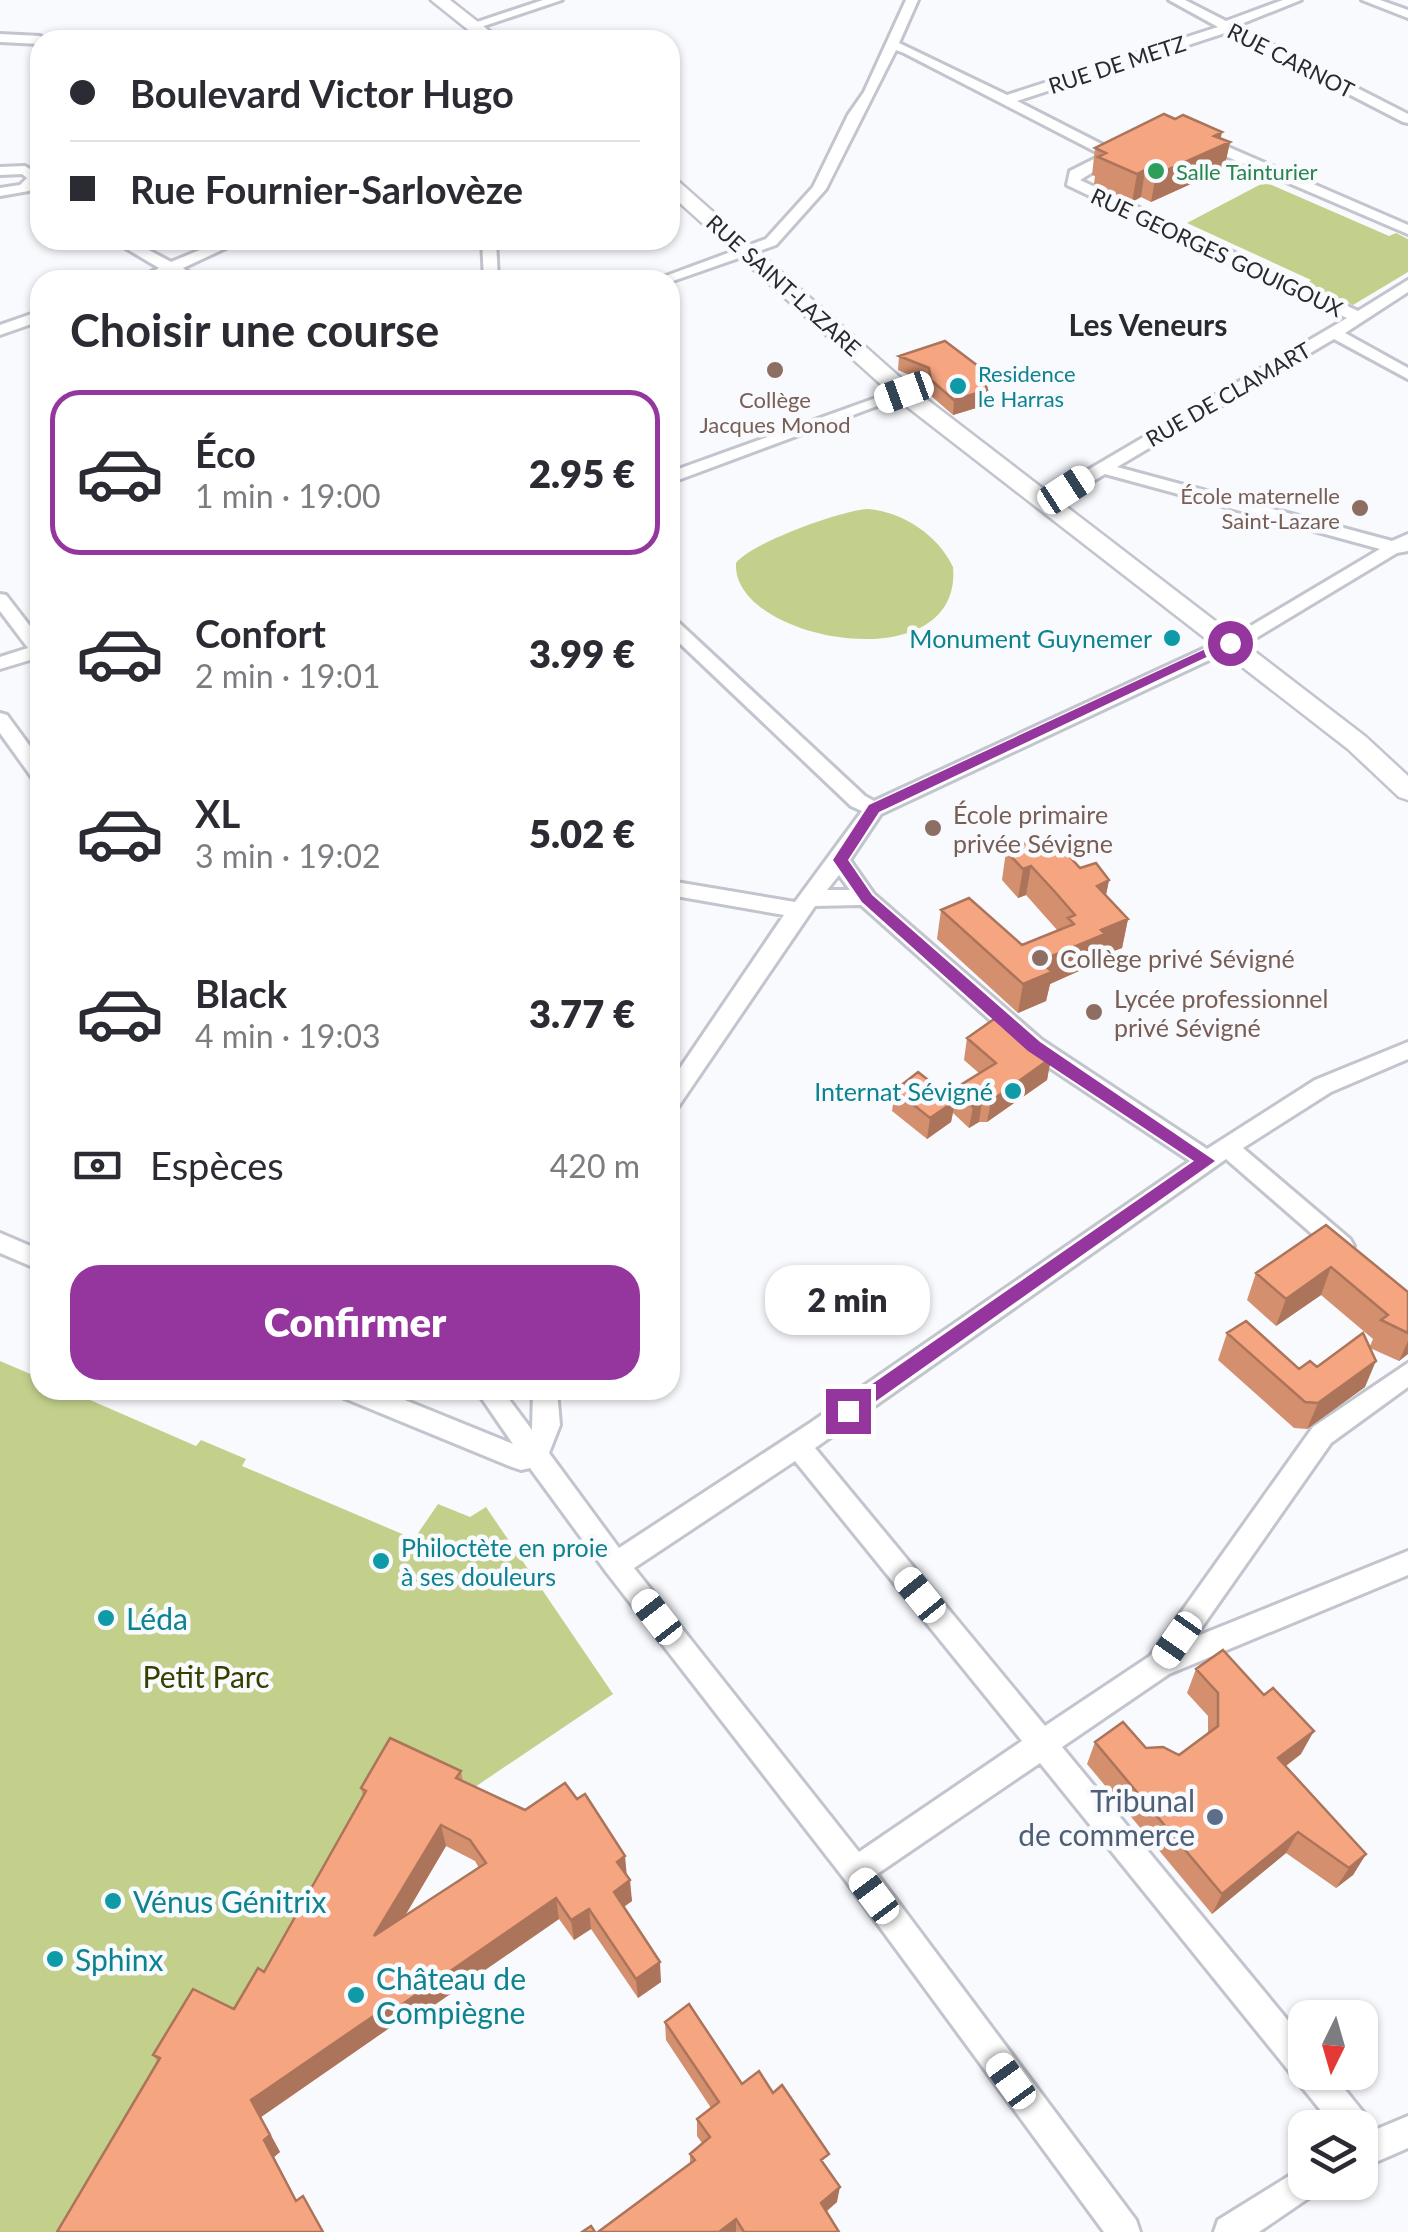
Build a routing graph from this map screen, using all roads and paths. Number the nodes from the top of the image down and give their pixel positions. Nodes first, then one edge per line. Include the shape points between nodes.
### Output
1 (440, 0) edge
2 (556, 0) edge
3 (912, 0) edge
4 (1175, 0) edge
5 (1295, 0) edge
6 (1368, 0) edge
7 (1408, 14) edge
8 (1226, 27) junction
9 (479, 30) edge
10 (490, 30) edge
11 (0, 38) edge
12 (30, 40) edge
13 (892, 45) junction
14 (1006, 100) junction
15 (1408, 119) edge
16 (1192, 136) edge
17 (1128, 147) edge
18 (1112, 155) junction
19 (0, 171) edge
20 (30, 172) edge
21 (30, 184) edge
22 (24, 188) junction
23 (30, 191) edge
24 (0, 192) edge
25 (680, 193) edge
26 (1408, 230) edge
27 (137, 250) edge
28 (215, 250) edge
29 (748, 252) junction
30 (174, 270) joint
31 (680, 274) edge
32 (1408, 285) edge
33 (1389, 296) junction
34 (1408, 306) edge
35 (1356, 316) junction
36 (30, 320) edge
37 (0, 330) edge
38 (1334, 333) junction
39 (1408, 374) edge
40 (904, 392) junction
41 (1100, 468) junction
42 (680, 474) edge
43 (1046, 502) junction
44 (1404, 546) edge
45 (0, 599) edge
46 (680, 633) edge
47 (30, 637) edge
48 (1230, 643) junction
49 (30, 653) edge
50 (0, 663) edge
51 (0, 720) edge
52 (30, 760) edge
53 (1408, 791) edge
54 (874, 809) junction
55 (840, 860) junction
56 (680, 889) edge
57 (867, 899) junction
58 (804, 905) junction
59 (1408, 1050) edge
60 (680, 1086) edge
61 (1217, 1154) junction
62 (0, 1243) edge
63 (30, 1256) edge
64 (1367, 1267) edge
65 (1408, 1373) edge
66 (377, 1400) edge
67 (495, 1400) edge
68 (546, 1400) edge
69 (798, 1446) junction
70 (535, 1455) junction
71 (1408, 1564) edge
72 (616, 1566) junction
73 (1159, 1665) junction
74 (1044, 1744) junction
75 (856, 1871) junction
76 (1288, 2044) edge
77 (1408, 2132) edge
78 (1378, 2137) edge
79 (1288, 2193) edge
80 (1124, 2232) edge
81 (1230, 2232) edge

1 - 9 main road
2 - 10 street
3 - 13 street
4 - 8 street, RUE CARNOT
5 - 8 street, RUE DE METZ
6 - 7 street
8 - 14 street, RUE DE METZ
8 - 15 street, RUE CARNOT
11 - 12 street
13 - 14 street
13 - 29 street via 819,189 770,242
14 - 18 street
16 - 26 street
17 - 18 street
18 - 35 street, RUE GEORGES GOUIGOUX via 1072,182
19 - 20 street
21 - 22 street
22 - 23 street
22 - 24 street
25 - 29 main road, RUE SAINT-LAZARE
27 - 30 street
28 - 30 street
29 - 31 street
29 - 40 main road, RUE SAINT-LAZARE
32 - 33 street, RUE DE CLAMART
33 - 34 street
33 - 35 street, RUE DE CLAMART
35 - 38 street, RUE DE CLAMART
36 - 37 street
38 - 39 street
38 - 41 street, RUE DE CLAMART
40 - 42 street
40 - 43 main road, RUE SAINT-LAZARE
41 - 43 street, RUE DE CLAMART
41 - 44 street
43 - 48 main road, RUE SAINT-LAZARE
44 - 48 street
45 - 47 street
46 - 54 street
48 - 53 main road, RUE SAINT-LAZARE
48 - 54 street
49 - 50 street
51 - 52 street
54 - 55 street
55 - 57 street
55 - 58 street
56 - 58 street
57 - 58 street via 842,896
57 - 61 street via 1034,1046
58 - 60 street
59 - 61 street via 1323,1086
61 - 64 street
61 - 69 street
62 - 63 street
65 - 73 street via 1322,1435
66 - 70 street via 520,1460
67 - 70 street
68 - 70 street via 547,1425
69 - 72 street
69 - 74 street
70 - 72 street
71 - 73 street
72 - 75 street
73 - 74 street
74 - 75 street
74 - 76 street
75 - 80 street
77 - 78 street
79 - 81 street

